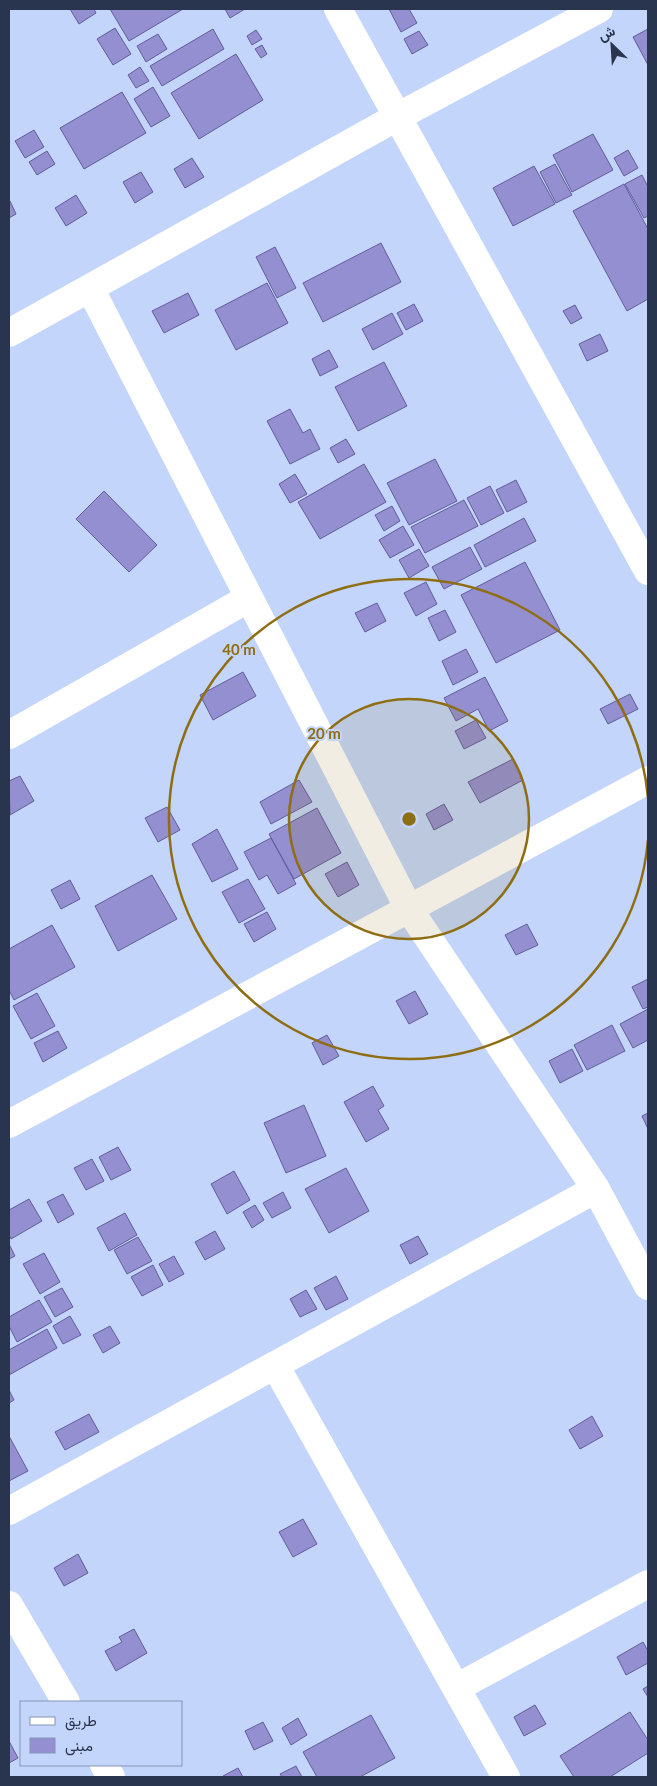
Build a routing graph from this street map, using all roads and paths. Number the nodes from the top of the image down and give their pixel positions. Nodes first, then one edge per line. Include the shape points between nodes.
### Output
1 (338, 9) edge
2 (599, 9) edge
3 (397, 116) junction
4 (90, 288) junction
5 (9, 333) edge
6 (648, 571) edge
7 (249, 598) junction
8 (9, 735) edge
9 (648, 780) edge
10 (409, 909) junction
11 (9, 1124) edge
12 (596, 1189) junction
13 (648, 1286) edge
14 (275, 1365) junction
15 (9, 1511) edge
16 (648, 1584) edge
17 (9, 1605) edge
18 (456, 1688) junction
19 (65, 1701) edge
20 (105, 1766) edge
21 (111, 1777) edge
22 (506, 1777) edge

1 - 3 street
2 - 3 street
3 - 4 street
3 - 6 street
4 - 5 street
4 - 7 street
7 - 8 street
7 - 10 street
9 - 10 street
10 - 11 street
10 - 12 street
12 - 13 street
12 - 14 street
14 - 15 street
14 - 18 street
16 - 18 street
17 - 19 street
18 - 22 street
20 - 21 street

